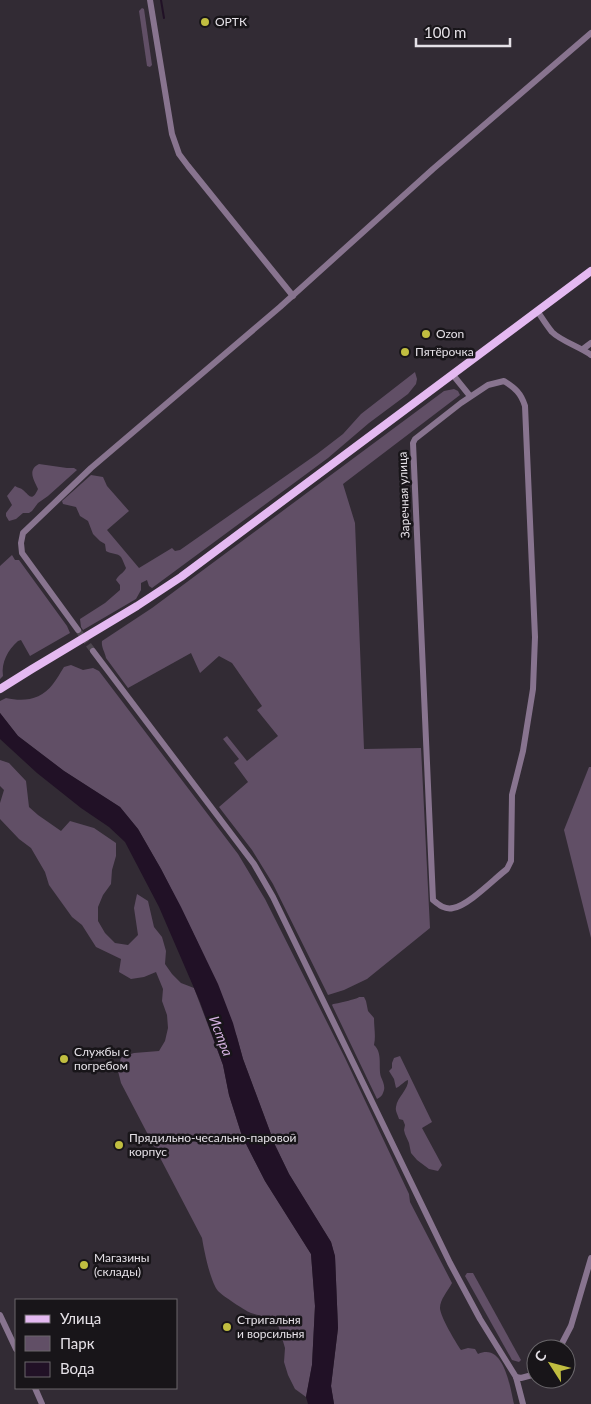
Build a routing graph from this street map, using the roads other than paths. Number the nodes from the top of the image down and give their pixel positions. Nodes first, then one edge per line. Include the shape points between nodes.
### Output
1 (150, 0) edge
2 (591, 33) edge
3 (591, 271) edge
4 (293, 296) junction
5 (538, 312) junction
6 (591, 343) edge
7 (583, 349) junction
8 (591, 355) edge
9 (453, 374) junction
10 (470, 396) junction
11 (78, 630) tunnel mouth
12 (94, 651) tunnel mouth
13 (0, 690) edge
14 (591, 1258) edge
15 (0, 1315) edge
16 (564, 1339) edge
17 (15, 1347) edge
18 (526, 1377) edge
19 (516, 1378) junction
20 (34, 1389) edge
21 (42, 1404) edge
22 (523, 1404) edge

1 - 4 street via 174,144 188,166
2 - 4 street via 433,169
3 - 5 main road
4 - 11 street via 91,468 23,533 22,553
5 - 7 street via 552,331
5 - 9 main road
6 - 7 street
7 - 8 street
9 - 10 street
9 - 13 main road via 181,577
10 - 10 street, Заречная улица via 413,443 433,900 452,909 462,905 506,869 510,861 512,794 533,689 535,637 525,406 522,396 504,382 488,385
12 - 19 street via 254,864 273,896 450,1263
14 - 16 street
15 - 17 street
18 - 19 street
19 - 22 street
20 - 21 street

